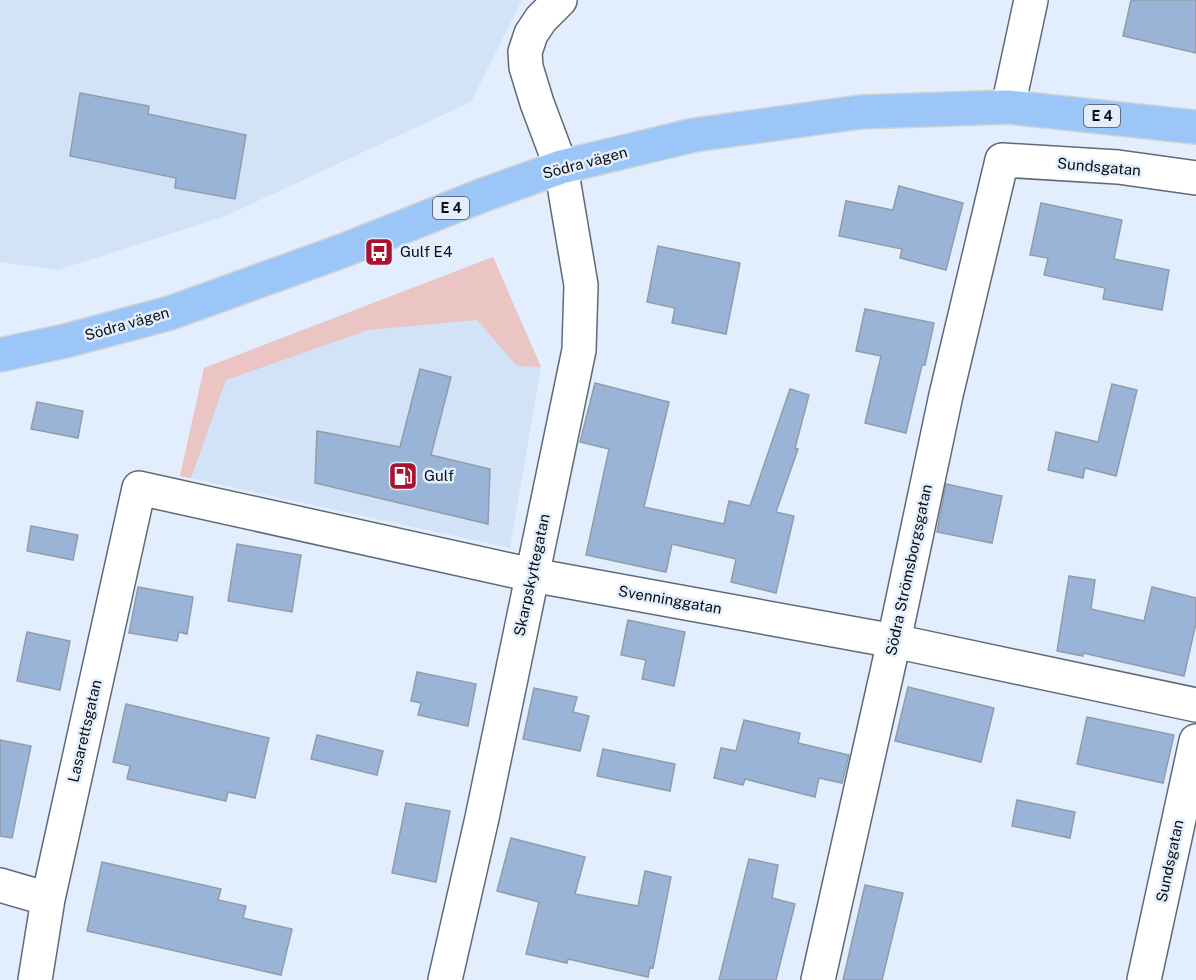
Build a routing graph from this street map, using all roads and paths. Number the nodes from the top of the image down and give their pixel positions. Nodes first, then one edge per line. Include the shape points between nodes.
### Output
1 (560, 0) edge
2 (1031, 0) edge
3 (1008, 107) junction
4 (1196, 127) edge
5 (1002, 159) joint
6 (561, 167) junction
7 (1196, 178) edge
8 (0, 355) edge
9 (145, 490) joint
10 (532, 575) junction
11 (894, 641) junction
12 (1196, 705) edge
13 (1196, 741) edge
14 (0, 885) edge
15 (48, 899) junction
16 (35, 980) edge
17 (446, 980) edge
18 (818, 980) edge
19 (1144, 980) edge

1 - 6 street, Skarpskyttegatan via 541,18 525,52 537,103
2 - 3 street
3 - 4 highway, Södra vägen / E 4
3 - 6 highway, Södra vägen / E 4 via 860,112 694,135
5 - 7 street, Sundsgatan via 1118,167
5 - 11 street, Södra Strömsborgsgatan via 946,394
6 - 8 highway, Södra vägen / E 4 via 170,313
6 - 10 street, Skarpskyttegatan via 581,285 579,350
9 - 10 street, Svenninggatan
9 - 15 street, Lasarettsgatan via 139,488
10 - 11 street, Svenninggatan
10 - 17 street, Skarpskyttegatan
11 - 12 street, Svenninggatan
11 - 18 street, Södra Strömsborgsgatan
13 - 19 street, Sundsgatan
14 - 15 street
15 - 16 street, Lasarettsgatan

